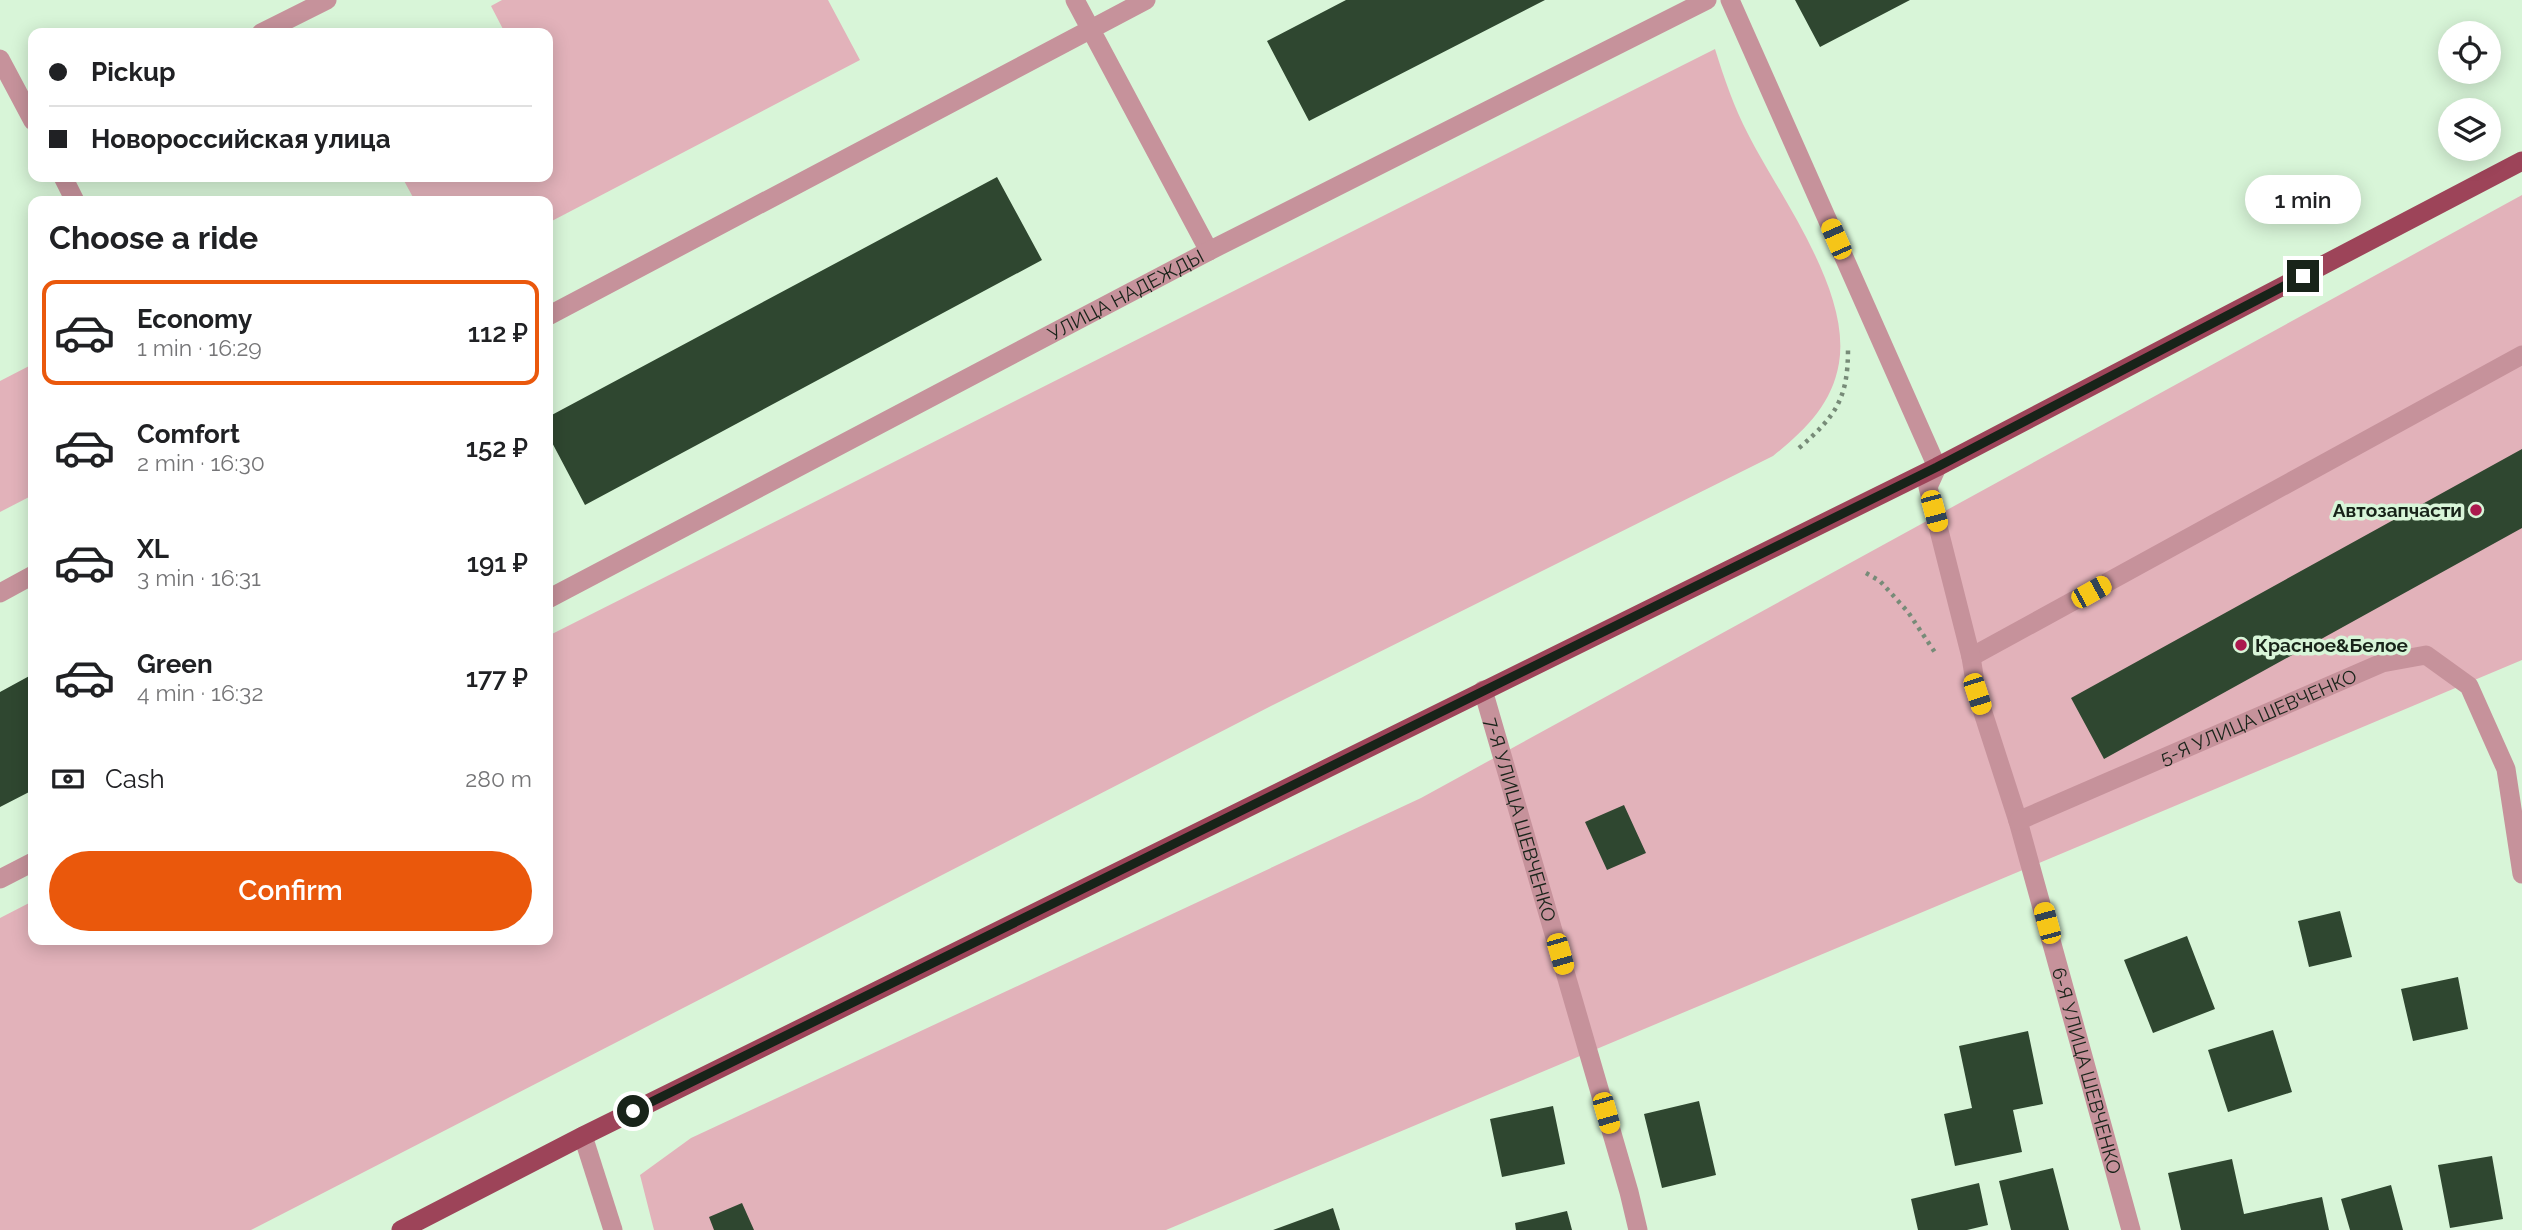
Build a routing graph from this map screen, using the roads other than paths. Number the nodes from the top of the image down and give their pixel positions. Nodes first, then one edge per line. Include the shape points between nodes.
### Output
1 (327, 0) edge
2 (1075, 0) edge
3 (1146, 0) edge
4 (1707, 0) edge
5 (1730, 0) edge
6 (271, 28) edge
7 (1090, 28) junction
8 (0, 59) edge
9 (28, 112) edge
10 (2522, 161) edge
11 (1209, 251) junction
12 (553, 313) edge
13 (2522, 355) edge
14 (1937, 467) junction
15 (28, 578) edge
16 (0, 593) edge
17 (553, 596) edge
18 (1971, 657) junction
19 (1483, 690) junction
20 (2018, 821) junction
21 (28, 865) edge
22 (2522, 874) edge
23 (0, 879) edge
24 (583, 1136) junction
25 (401, 1230) edge
26 (613, 1230) edge
27 (1638, 1230) edge
28 (2131, 1230) edge

1 - 6 street
2 - 7 street
3 - 7 street
4 - 11 street, УЛИЦА НАДЕЖДЫ
5 - 14 street
7 - 11 street
7 - 12 street
8 - 9 street
10 - 14 main road
11 - 17 street, УЛИЦА НАДЕЖДЫ
13 - 18 street
14 - 18 street, 6-Я УЛИЦА ШЕВЧЕНКО via 1928,487
14 - 19 main road
15 - 16 street
18 - 20 street, 6-Я УЛИЦА ШЕВЧЕНКО via 1977,694
19 - 24 main road
19 - 27 street, 7-Я УЛИЦА ШЕВЧЕНКО
20 - 22 street, 5-Я УЛИЦА ШЕВЧЕНКО via 2382,663 2426,655 2469,686 2506,769
20 - 28 street, 6-Я УЛИЦА ШЕВЧЕНКО
21 - 23 street
24 - 25 main road
24 - 26 street

